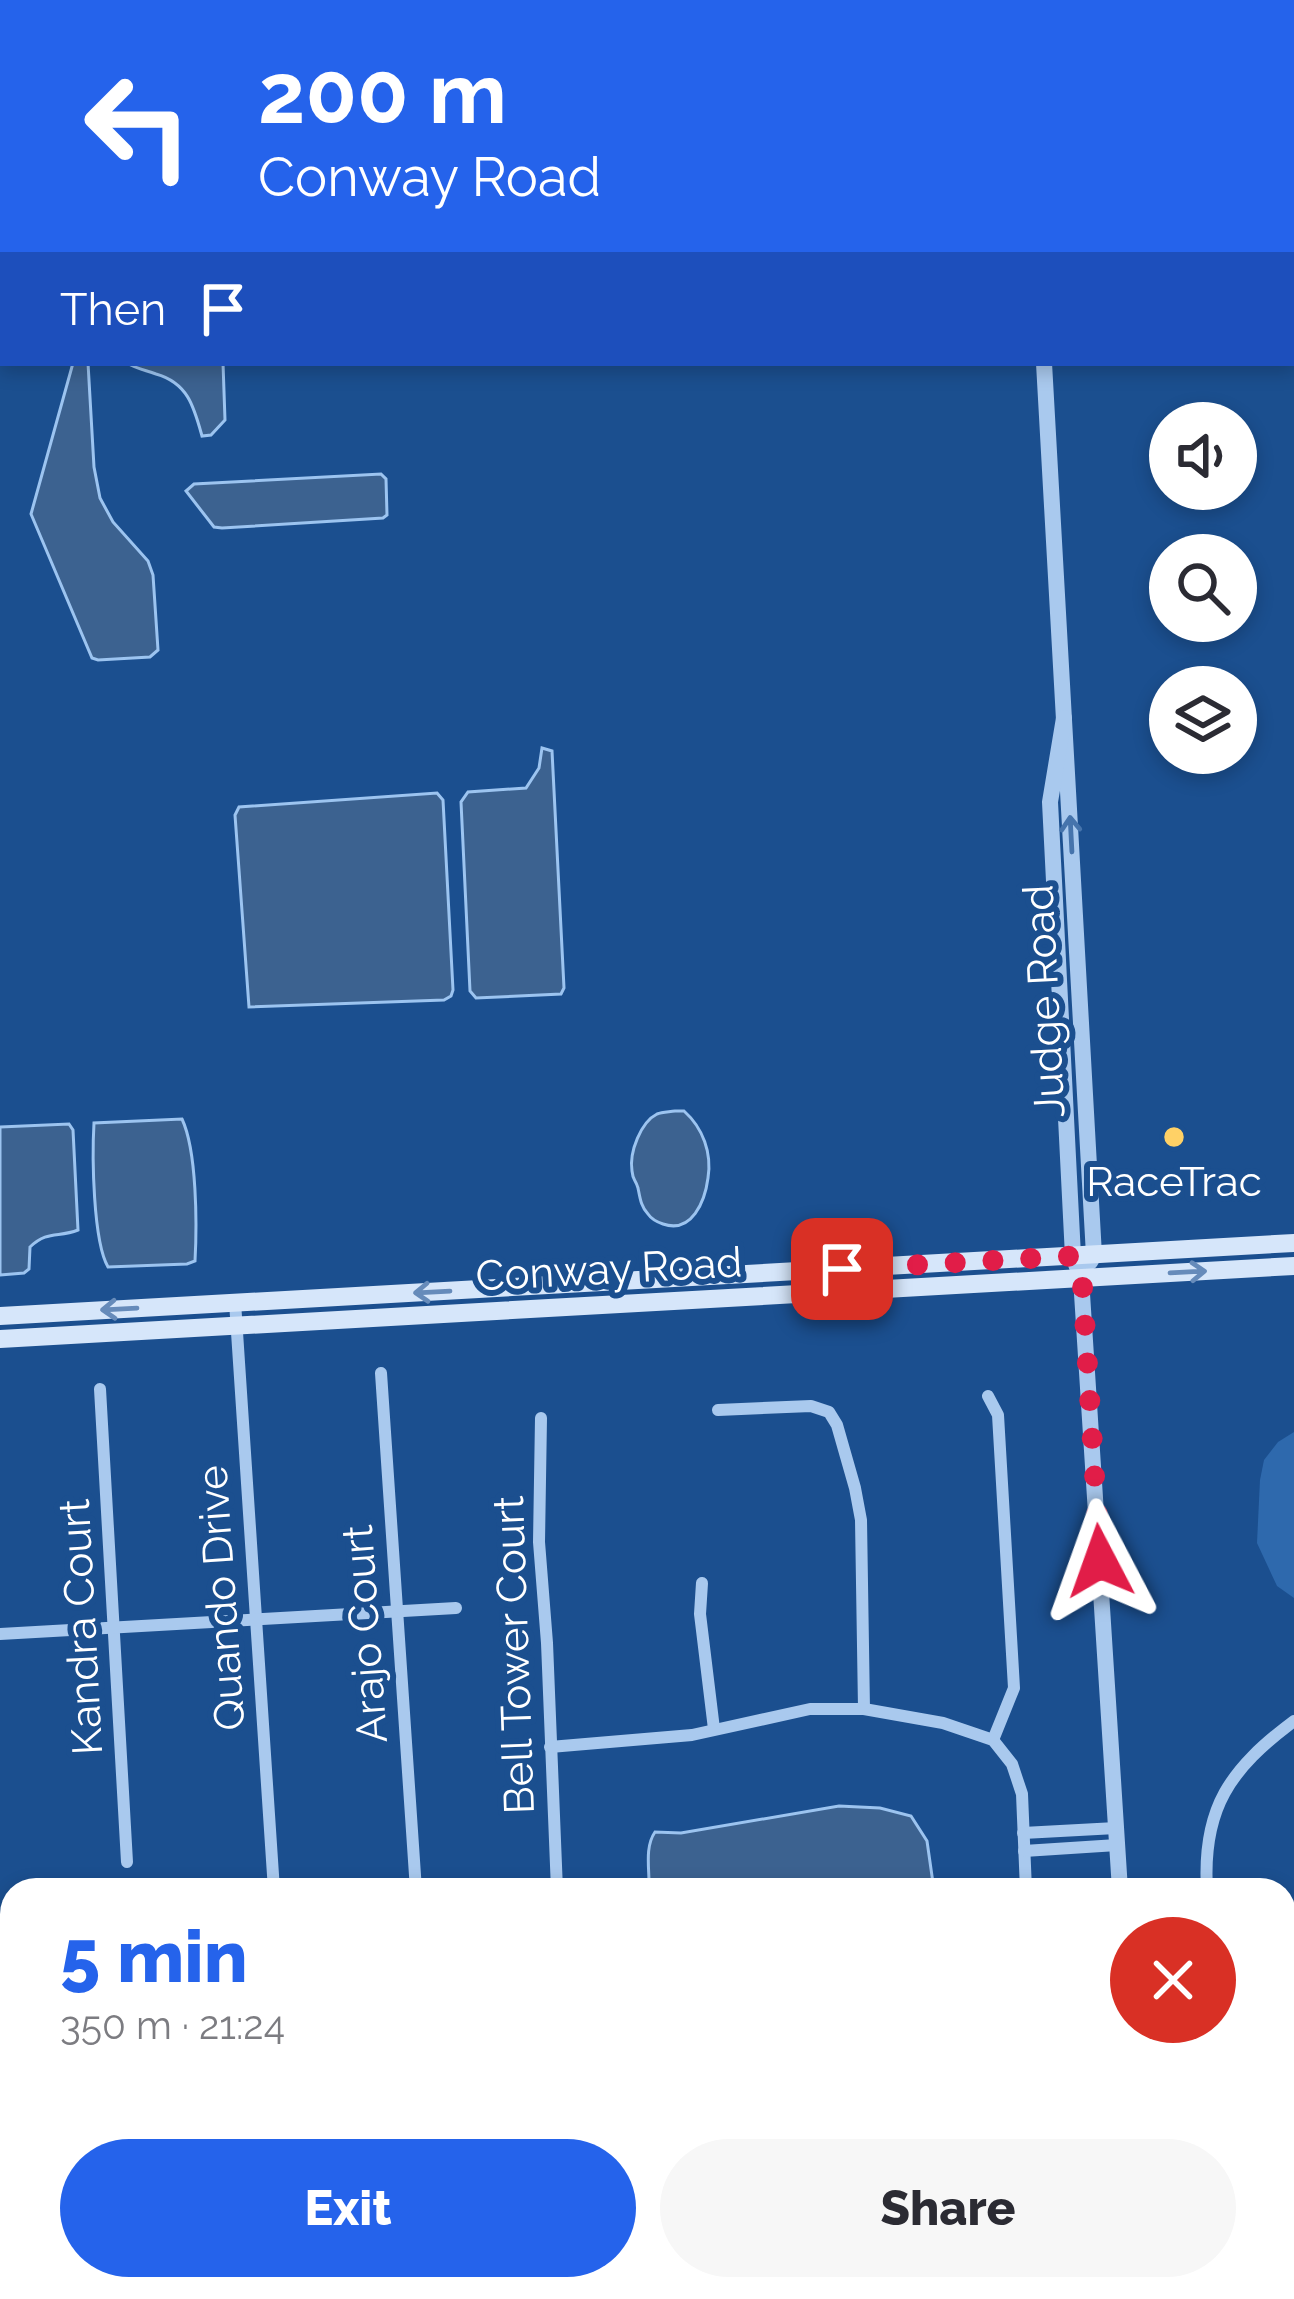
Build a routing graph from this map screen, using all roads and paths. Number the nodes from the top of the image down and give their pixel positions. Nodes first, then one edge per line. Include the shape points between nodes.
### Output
1 (1044, 366) edge
2 (1064, 718) junction
3 (1294, 1244) edge
4 (1094, 1255) junction
5 (1073, 1256) junction
6 (1294, 1266) edge
7 (1082, 1278) junction
8 (604, 1283) junction
9 (235, 1302) junction
10 (564, 1308) junction
11 (0, 1316) edge
12 (237, 1326) junction
13 (0, 1339) edge
14 (381, 1372) dead end
15 (100, 1389) dead end
16 (988, 1396) dead end
17 (718, 1410) dead end
18 (541, 1418) dead end
19 (702, 1583) dead end
20 (456, 1608) dead end
21 (397, 1611) junction
22 (254, 1619) junction
23 (114, 1628) junction
24 (0, 1634) edge
25 (864, 1709) junction
26 (1294, 1721) edge
27 (714, 1730) junction
28 (993, 1740) junction
29 (550, 1747) junction
30 (1062, 1831) junction
31 (1023, 1833) junction
32 (1117, 1836) junction
33 (1064, 1848) junction
34 (1024, 1851) junction
35 (127, 1862) dead end
36 (273, 1878) edge
37 (415, 1878) edge
38 (556, 1878) edge
39 (1025, 1878) edge
40 (1119, 1878) edge
41 (1206, 1878) edge

1 - 2 street, Judge Road
4 -> 2 street, Judge Road
2 - 5 street, Judge Road via 1050,802
3 - 4 main road, Conway Road
4 - 5 main road, Conway Road
4 - 7 street
5 - 7 street, Judge Road
5 - 8 main road, Conway Road
7 -> 6 main road, Conway Road
7 - 10 main road, Conway Road
7 - 32 street, Judge Road
8 -> 9 main road, Conway Road
8 - 10 main road
9 -> 11 main road, Conway Road
9 - 12 street, Quando Drive
10 - 12 main road, Conway Road
12 - 13 main road, Conway Road
12 - 22 street, Quando Drive
14 - 21 street, Arajo Court
15 - 23 street, Kandra Court
16 - 28 street via 998,1415 1014,1688
17 - 25 street via 811,1406 837,1425 861,1520
18 - 29 street, Bell Tower Court via 538,1542
19 - 27 street
20 - 21 street
21 - 22 street
21 - 37 street, Arajo Court
22 - 23 street
22 - 36 street, Quando Drive
23 - 24 street
23 - 35 street, Kandra Court
25 - 27 street via 810,1709
25 - 28 street
26 - 41 street via 1232,1778 1213,1816
27 - 29 street
28 - 31 street via 1022,1794
29 - 38 street, Bell Tower Court
30 - 31 street
30 - 32 street
30 - 33 street
31 - 34 street
32 - 33 street
32 - 40 street, Judge Road
33 - 34 street
34 - 39 street

